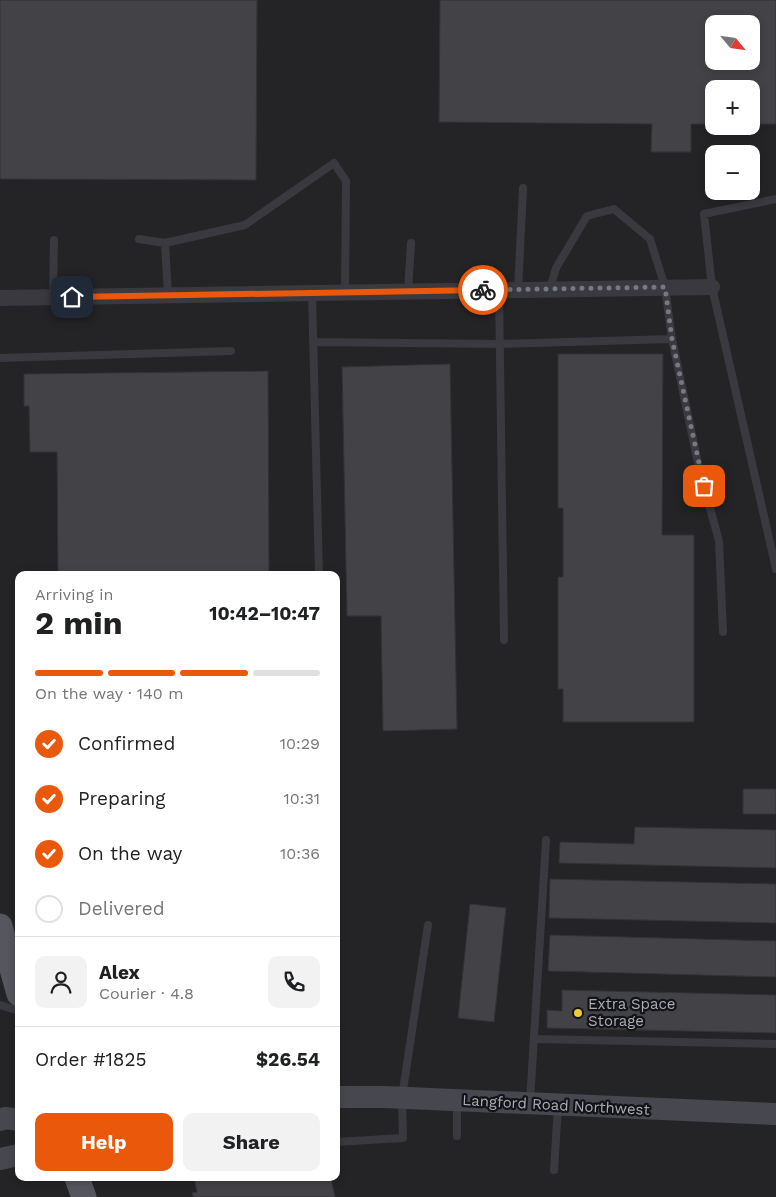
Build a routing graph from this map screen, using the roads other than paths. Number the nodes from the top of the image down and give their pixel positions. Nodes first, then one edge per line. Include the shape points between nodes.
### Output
1 (523, 188) dead end
2 (776, 198) edge
3 (139, 239) dead end
4 (54, 240) dead end
5 (166, 243) junction
6 (411, 243) dead end
7 (665, 287) junction
8 (712, 287) junction
9 (550, 289) junction
10 (499, 290) junction
11 (518, 290) junction
12 (408, 291) junction
13 (345, 292) junction
14 (312, 293) junction
15 (168, 295) junction
16 (53, 297) junction
17 (0, 298) edge
18 (672, 339) junction
19 (313, 342) junction
20 (500, 344) junction
21 (231, 351) dead end
22 (0, 358) edge
23 (776, 569) edge
24 (319, 571) edge
25 (723, 632) dead end
26 (504, 640) dead end
27 (546, 840) dead end
28 (428, 925) dead end
29 (0, 927) edge
30 (15, 972) edge
31 (0, 1006) edge
32 (15, 1010) edge
33 (534, 1039) junction
34 (776, 1044) edge
35 (340, 1097) edge
36 (402, 1097) junction
37 (457, 1100) junction
38 (530, 1104) junction
39 (558, 1106) junction
40 (776, 1114) edge
41 (15, 1119) edge
42 (0, 1120) edge
43 (457, 1136) dead end
44 (340, 1142) edge
45 (15, 1156) edge
46 (0, 1159) edge
47 (554, 1170) dead end
48 (78, 1181) edge
49 (84, 1197) edge

1 - 11 lane
2 - 8 lane via 704,214
3 - 5 lane
4 - 16 lane
5 - 13 lane via 245,226 334,163 346,182
5 - 15 lane
6 - 12 lane
7 - 8 street
7 - 9 street
7 - 9 lane via 650,239 614,209 587,216 556,268
7 - 18 lane
8 - 23 lane
9 - 11 street
10 - 11 street
10 - 12 street
10 - 20 lane
12 - 13 street
13 - 14 street
14 - 15 street
14 - 19 lane
15 - 16 street
16 - 17 street
18 - 20 lane
18 - 25 lane via 719,541
19 - 20 lane
19 - 24 lane
20 - 26 lane
21 - 22 lane
27 - 33 lane
28 - 36 lane
29 - 30 main road
31 - 32 lane
33 - 34 lane
33 - 38 lane
35 - 36 street, Langford Road Northwest
36 - 37 street, Langford Road Northwest
36 - 44 lane via 403,1138
37 - 38 street, Langford Road Northwest
37 - 43 lane
38 - 39 street, Langford Road Northwest
39 - 40 street, Langford Road Northwest
39 - 47 lane
41 - 42 street
45 - 46 street
48 - 49 main road

